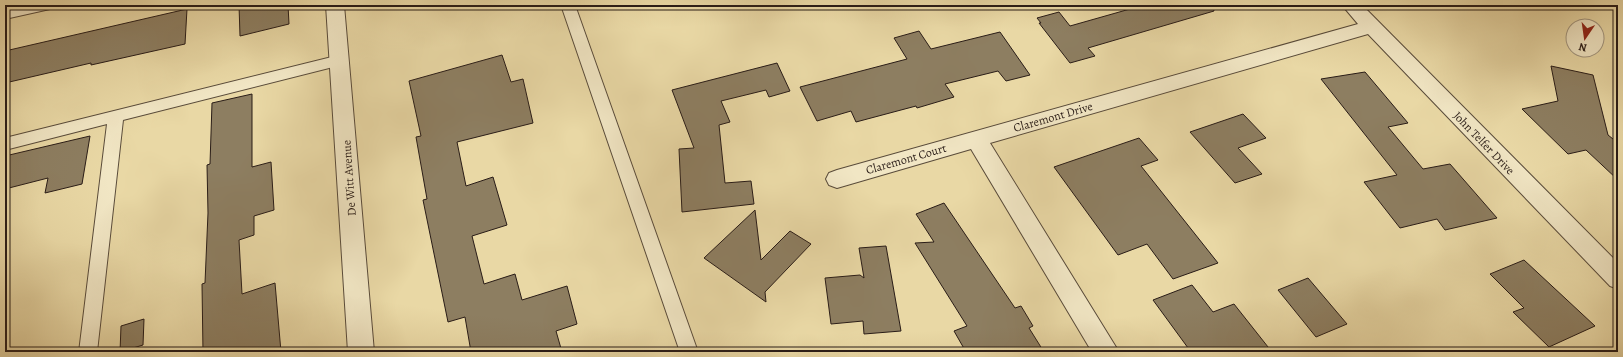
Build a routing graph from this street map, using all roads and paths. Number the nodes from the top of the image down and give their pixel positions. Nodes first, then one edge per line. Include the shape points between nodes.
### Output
1 (43, 5) edge
2 (335, 5) edge
3 (568, 5) edge
4 (1351, 5) edge
5 (5, 14) edge
6 (1371, 27) junction
7 (340, 60) junction
8 (116, 116) junction
9 (976, 139) junction
10 (5, 144) edge
11 (837, 179) dead end
12 (1618, 279) edge
13 (88, 352) edge
14 (361, 352) edge
15 (689, 352) edge
16 (1106, 352) edge

1 - 5 street
2 - 7 street, De Witt Avenue
3 - 15 lane
4 - 6 street, John Telfer Drive
6 - 9 street, Claremont Drive
6 - 12 street, John Telfer Drive
7 - 8 lane
7 - 14 street, De Witt Avenue
8 - 10 lane
8 - 13 lane
9 - 11 street, Claremont Court
9 - 16 street

